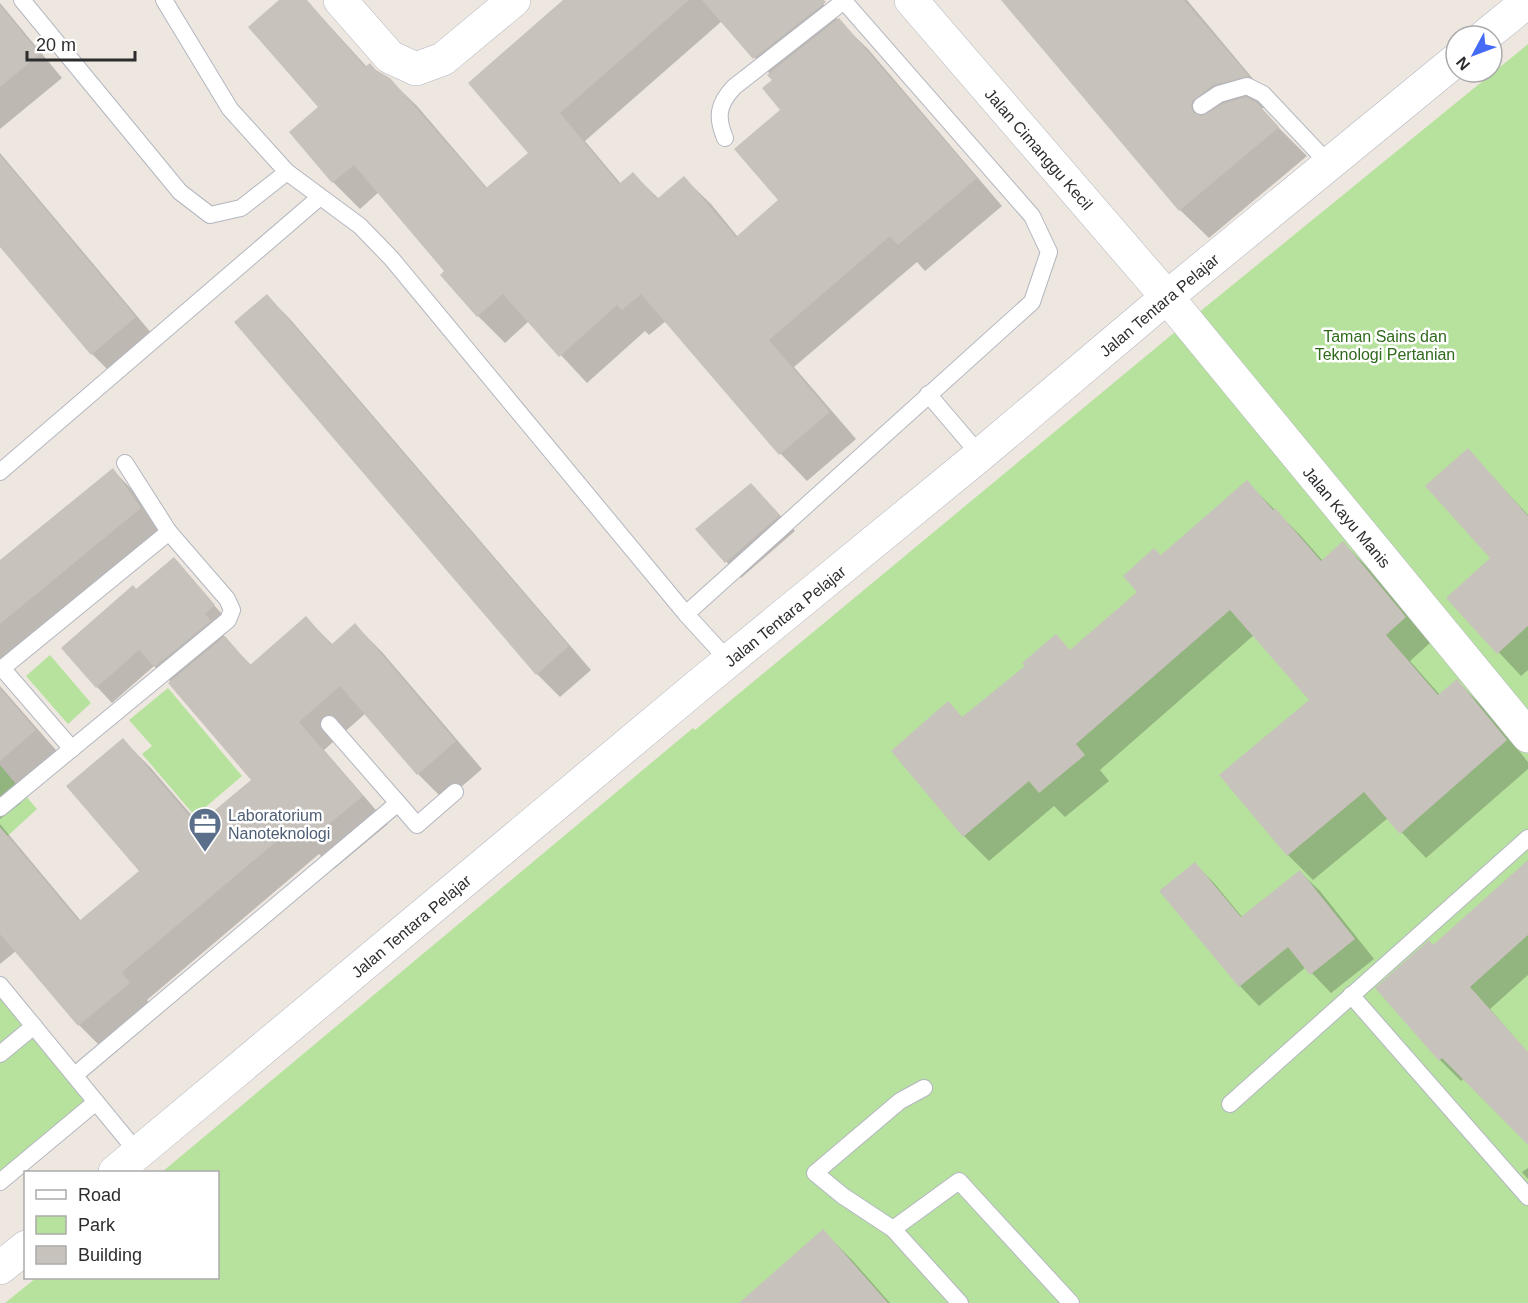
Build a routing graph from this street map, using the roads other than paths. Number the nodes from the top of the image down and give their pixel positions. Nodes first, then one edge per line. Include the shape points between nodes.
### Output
1 (22, 0) edge
2 (164, 0) edge
3 (340, 0) edge
4 (514, 0) edge
5 (844, 0) edge
6 (911, 0) edge
7 (1528, 1) edge
8 (1500, 24) edge
9 (1444, 70) edge
10 (1201, 106) dead end
11 (725, 138) dead end
12 (1329, 164) junction
13 (287, 172) junction
14 (320, 197) junction
15 (1167, 297) junction
16 (928, 394) junction
17 (980, 455) junction
18 (125, 463) dead end
19 (0, 472) edge
20 (169, 532) junction
21 (686, 614) junction
22 (729, 661) junction
23 (1, 669) edge
24 (328, 724) dead end
25 (1528, 736) edge
26 (72, 749) junction
27 (455, 792) dead end
28 (398, 803) junction
29 (0, 808) edge
30 (1528, 838) edge
31 (0, 986) edge
32 (1351, 995) junction
33 (34, 1026) junction
34 (0, 1054) edge
35 (75, 1075) junction
36 (924, 1088) dead end
37 (96, 1102) junction
38 (1230, 1104) dead end
39 (126, 1163) edge
40 (0, 1182) edge
41 (1528, 1197) edge
42 (892, 1229) junction
43 (24, 1249) edge
44 (0, 1268) edge
45 (960, 1303) edge
46 (1071, 1303) edge

1 - 13 lane via 180,192 210,215 241,208
2 - 13 lane via 230,109
3 - 4 main road via 390,57 416,69 443,59
5 - 11 lane via 725,97 719,124
5 - 16 lane via 1032,216 1049,252 1032,302
6 - 15 main road, Jalan Cimanggu Kecil
7 - 8 main road
9 - 12 main road, Jalan Tentara Pelajar
10 - 12 lane via 1219,94 1247,86 1263,94
12 - 15 main road, Jalan Tentara Pelajar
13 - 14 lane
14 - 19 lane
14 - 21 lane via 360,226 391,258
15 - 17 main road, Jalan Tentara Pelajar
15 - 25 main road, Jalan Kayu Manis
16 - 17 lane
16 - 21 lane
17 - 22 main road, Jalan Tentara Pelajar
18 - 20 lane
20 - 23 lane
20 - 26 lane via 227,599 232,610 228,620
21 - 22 lane
22 - 39 main road, Jalan Tentara Pelajar
23 - 26 lane
24 - 28 lane
26 - 29 lane
27 - 28 lane via 417,825
28 - 35 lane
30 - 32 lane
31 - 33 lane
32 - 38 lane
32 - 41 lane
33 - 34 lane
33 - 35 lane
35 - 37 lane
36 - 42 lane via 900,1101 815,1173
37 - 39 lane
37 - 40 lane
42 - 45 lane
42 - 46 lane via 959,1181
43 - 44 main road

